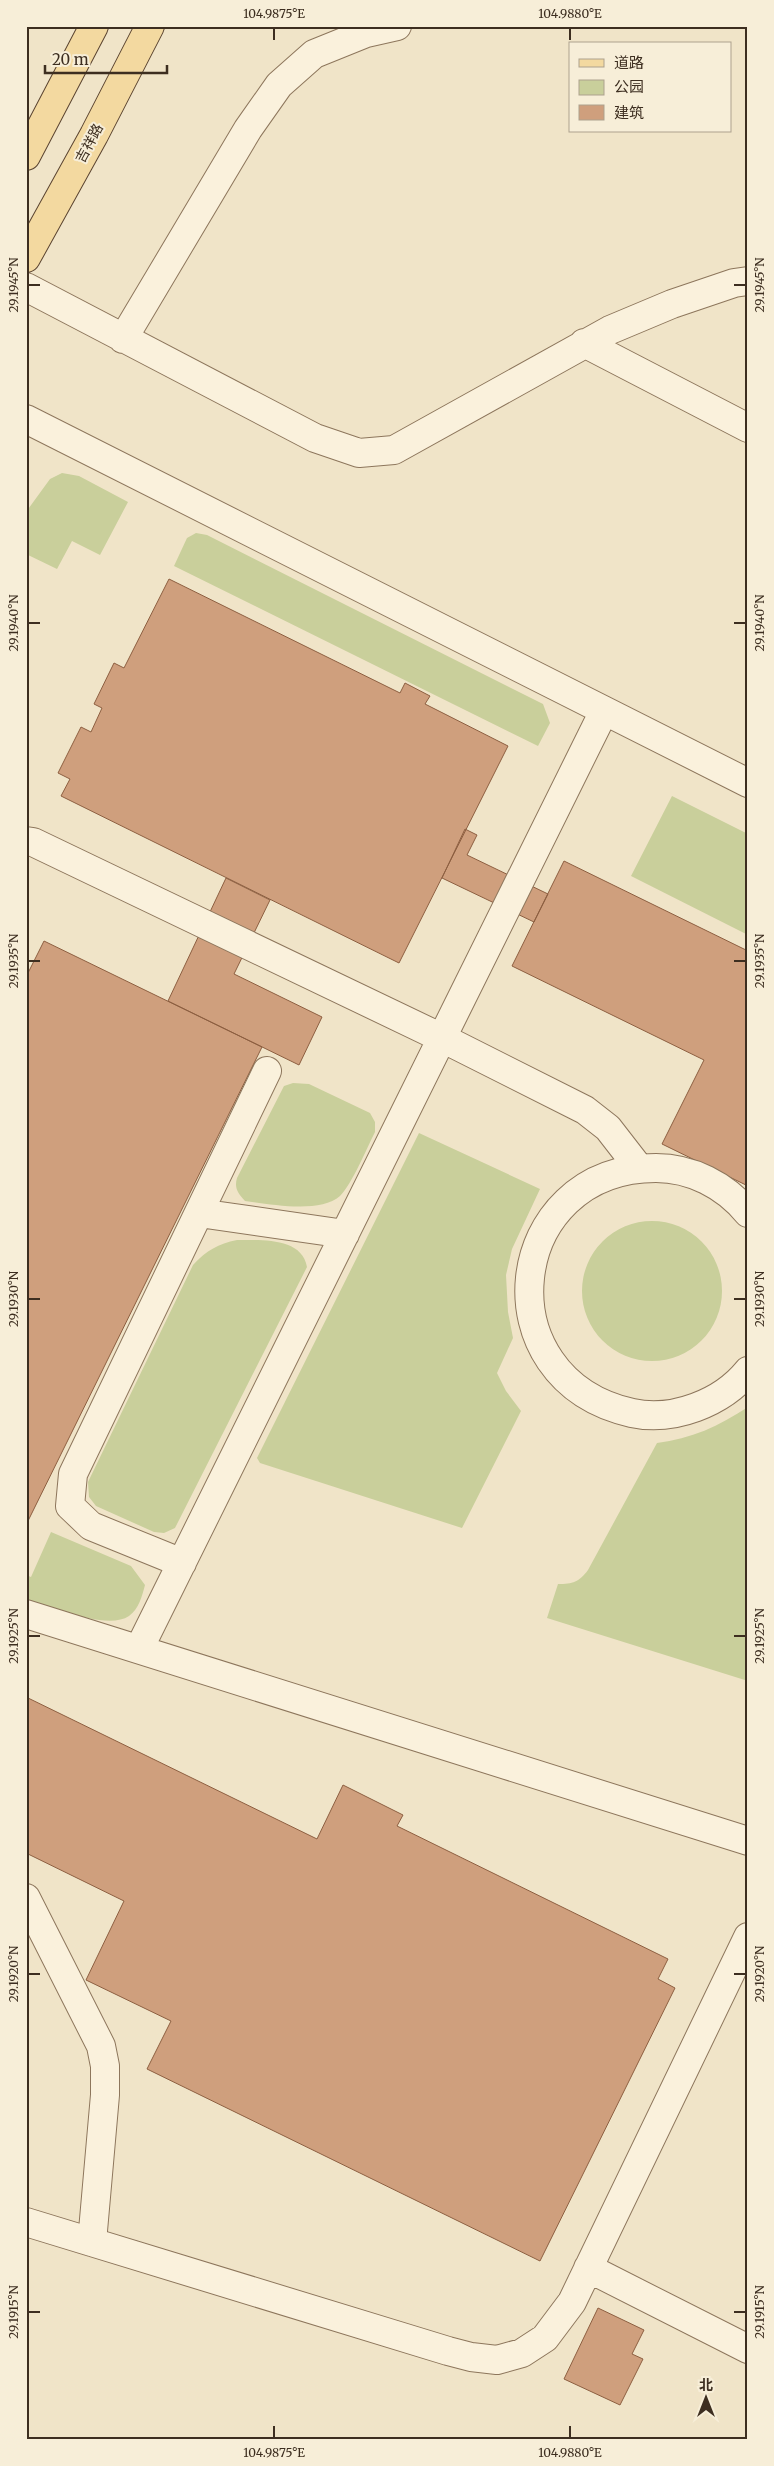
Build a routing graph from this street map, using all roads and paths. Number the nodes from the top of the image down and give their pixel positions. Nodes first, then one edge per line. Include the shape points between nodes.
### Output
1 (94, 26) edge
2 (150, 26) edge
3 (397, 26) edge
4 (26, 156) edge
5 (26, 258) edge
6 (748, 281) edge
7 (26, 287) edge
8 (123, 340) junction
9 (584, 343) junction
10 (26, 419) edge
11 (748, 428) edge
12 (604, 710) junction
13 (748, 783) edge
14 (26, 842) edge
15 (442, 1038) junction
16 (267, 1071) dead end
17 (639, 1168) junction
18 (198, 1213) junction
19 (748, 1213) edge
20 (345, 1234) junction
21 (748, 1371) edge
22 (182, 1564) junction
23 (26, 1614) edge
24 (139, 1649) junction
25 (748, 1841) edge
26 (26, 1898) edge
27 (748, 1938) edge
28 (26, 2222) edge
29 (92, 2242) junction
30 (588, 2268) junction
31 (748, 2349) edge

1 - 4 main road
2 - 5 main road, 吉祥路
3 - 8 lane via 366,33 314,54 279,85 248,129
6 - 9 lane via 672,304
7 - 8 lane
8 - 9 lane via 315,438 359,453 394,450
9 - 11 lane
10 - 12 lane
12 - 13 lane
12 - 15 lane
14 - 15 lane via 33,842
15 - 17 lane via 585,1110 608,1128
15 - 20 lane
16 - 18 lane
17 - 19 lane via 666,1168 694,1174 719,1186
17 - 21 lane via 612,1174 586,1186 547,1226 535,1250 529,1278 529,1305 535,1332 547,1357 565,1379 586,1396 612,1408 639,1414 667,1414 694,1408 719,1396
18 - 20 lane
18 - 22 lane via 73,1474 70,1506 91,1526
20 - 22 lane
22 - 24 lane
23 - 24 lane
24 - 25 lane
26 - 29 lane via 101,2046 106,2066
27 - 30 lane
28 - 29 lane
29 - 30 lane via 448,2351 497,2360 522,2353 545,2338 572,2302
30 - 31 lane

